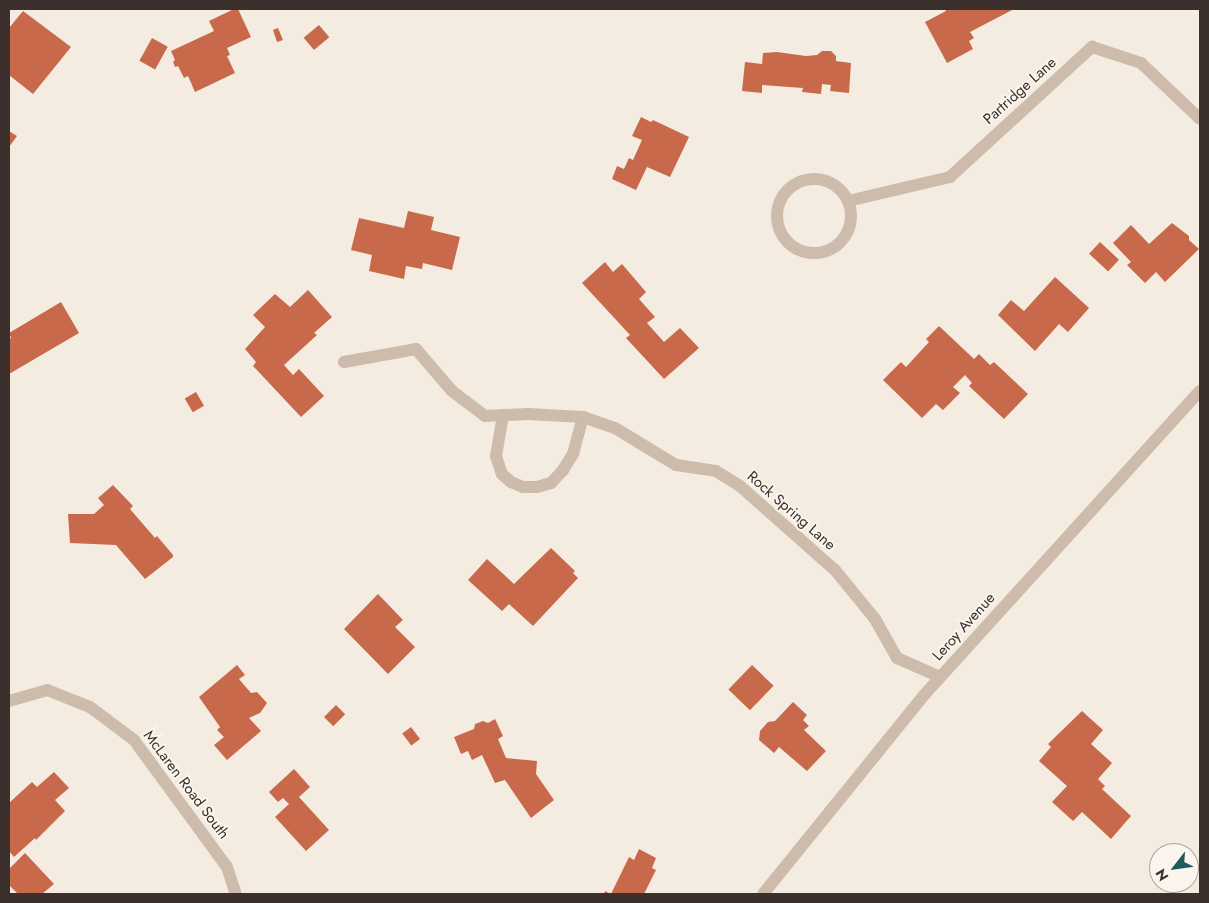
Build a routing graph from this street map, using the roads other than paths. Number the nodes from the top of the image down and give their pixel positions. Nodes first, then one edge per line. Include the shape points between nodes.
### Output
1 (1200, 118) edge
2 (848, 202) junction
3 (344, 362) dead end
4 (1200, 391) edge
5 (503, 415) junction
6 (583, 417) junction
7 (940, 677) junction
8 (9, 701) edge
9 (236, 894) edge
10 (763, 894) edge

1 - 2 street, Partridge Lane via 1141,64 1092,47 950,177
2 - 2 street via 840,189 828,182 813,179 800,182 787,190 780,202 777,216 780,231 800,251 829,250 848,230 851,216
3 - 5 street, Rock Spring Lane via 416,349 452,391 485,416
4 - 7 street, Leroy Avenue
5 - 6 street, Rock Spring Lane
5 - 6 street via 496,456 502,474 523,487 551,483 563,470 572,454
6 - 7 street, Rock Spring Lane via 615,428 676,466 716,471 740,486 835,570 875,619 897,658
7 - 10 street, Leroy Avenue
8 - 9 street, McLaren Road South via 47,690 90,707 134,740 227,867

